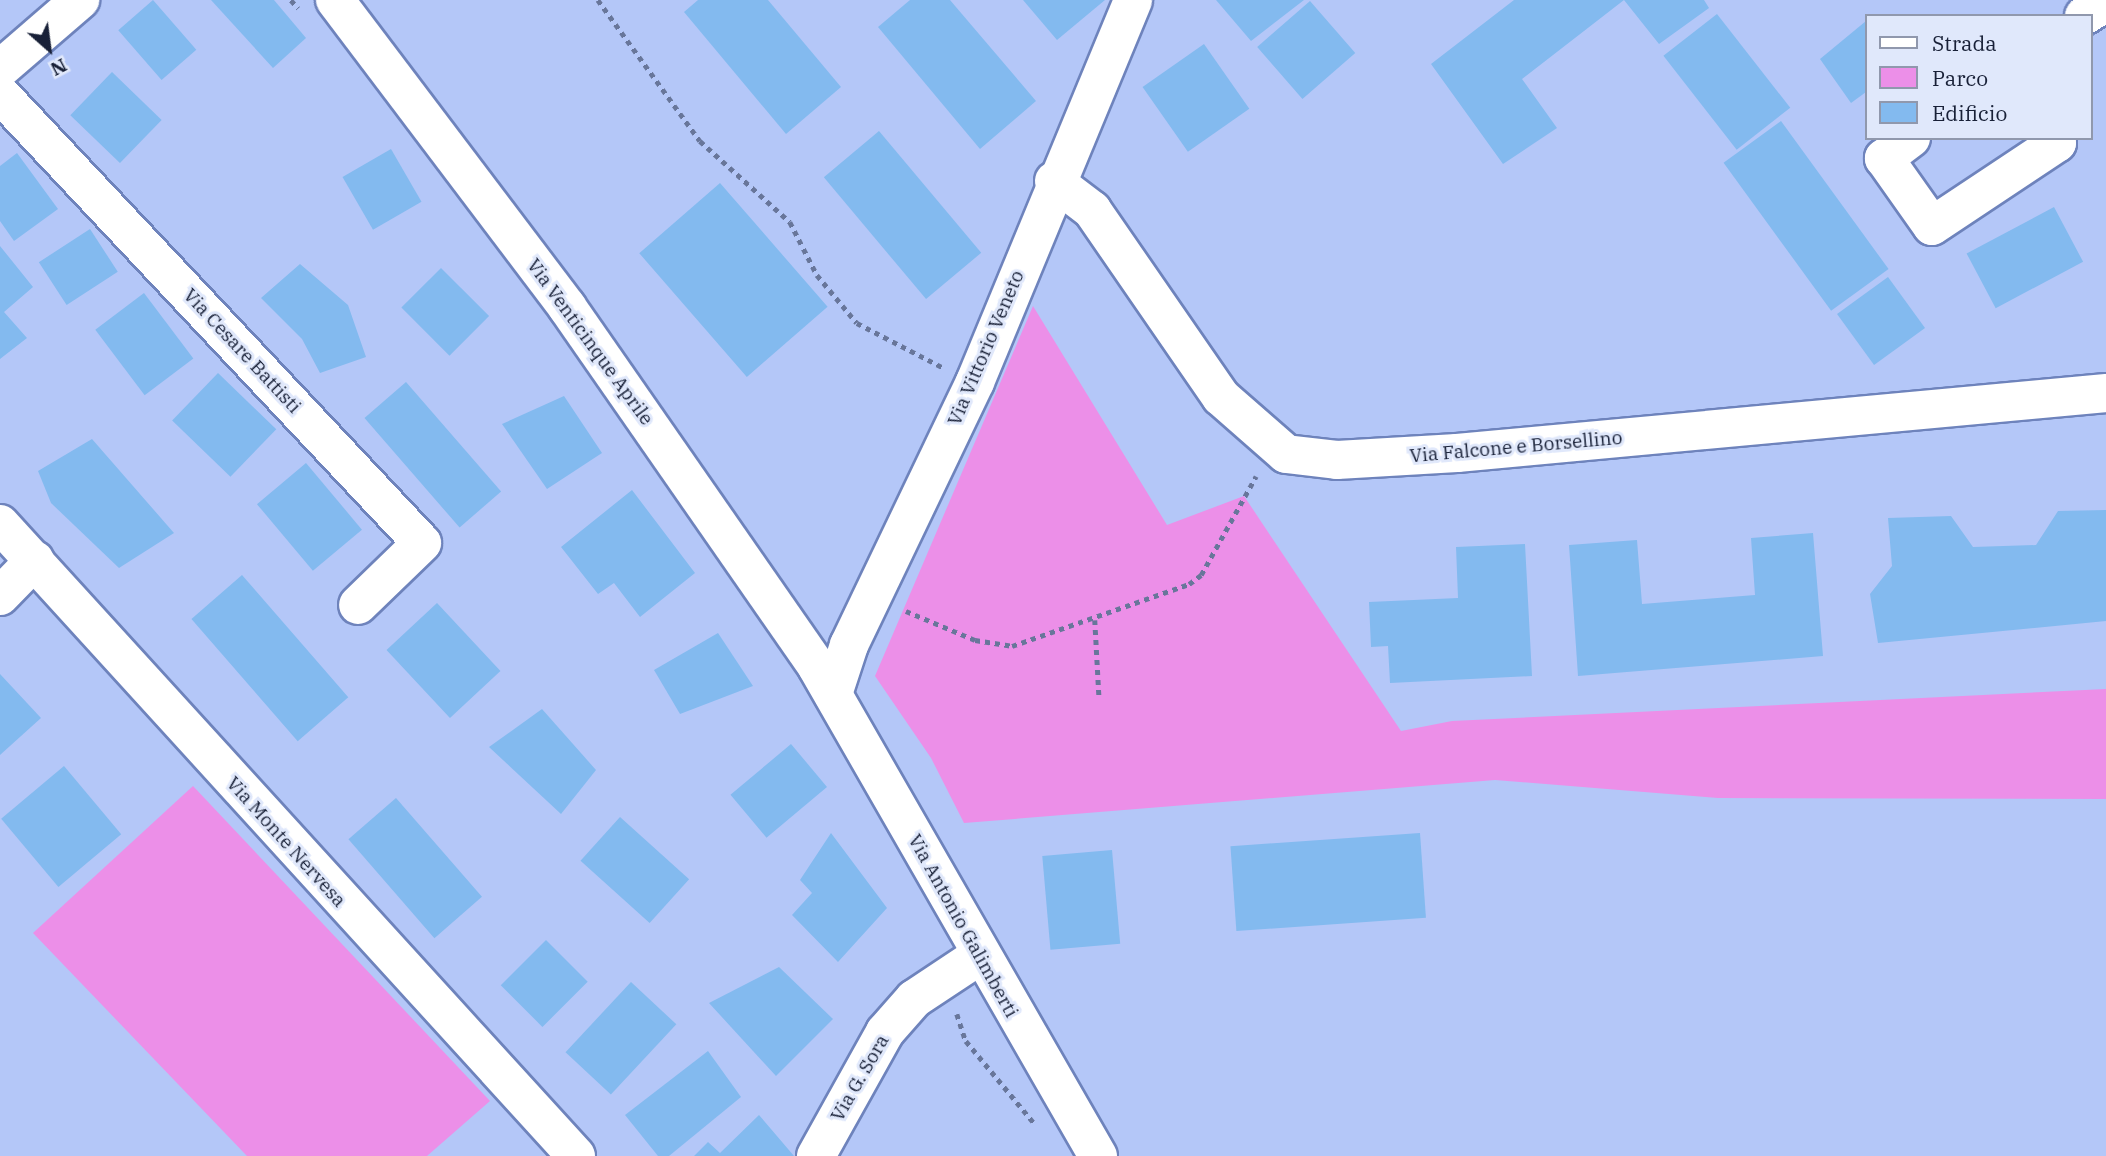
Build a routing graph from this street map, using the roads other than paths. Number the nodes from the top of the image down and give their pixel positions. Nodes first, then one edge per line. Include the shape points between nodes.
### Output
1 (80, 0) edge
2 (1133, 0) edge
3 (2106, 2) edge
4 (322, 10) edge
5 (2087, 14) edge
6 (0, 69) edge
7 (0, 94) edge
8 (1908, 140) edge
9 (2055, 140) edge
10 (1054, 181) junction
11 (2106, 393) edge
12 (0, 524) edge
13 (35, 560) junction
14 (0, 596) edge
15 (358, 606) dead end
16 (833, 694) junction
17 (979, 956) junction
18 (576, 1156) edge
19 (816, 1156) edge
20 (1098, 1156) edge

1 - 6 street
2 - 10 street, Via Vittorio Veneto
3 - 5 street
4 - 16 street, Via Venticinque Aprile via 567,307
7 - 15 street, Via Cesare Battisti via 422,543
8 - 9 street via 1884,158 1932,226
10 - 11 street, Via Falcone e Borsellino via 1092,210 1221,397 1286,454 1337,460 1457,453
10 - 16 street, Via Vittorio Veneto via 975,382 849,645
12 - 13 street, Via Monte Nervesa
13 - 14 street
13 - 18 street, Via Monte Nervesa via 300,861
16 - 17 street, Via Antonio Galimberti
17 - 19 street, Via G. Sora via 885,1032
17 - 20 street, Via Antonio Galimberti

